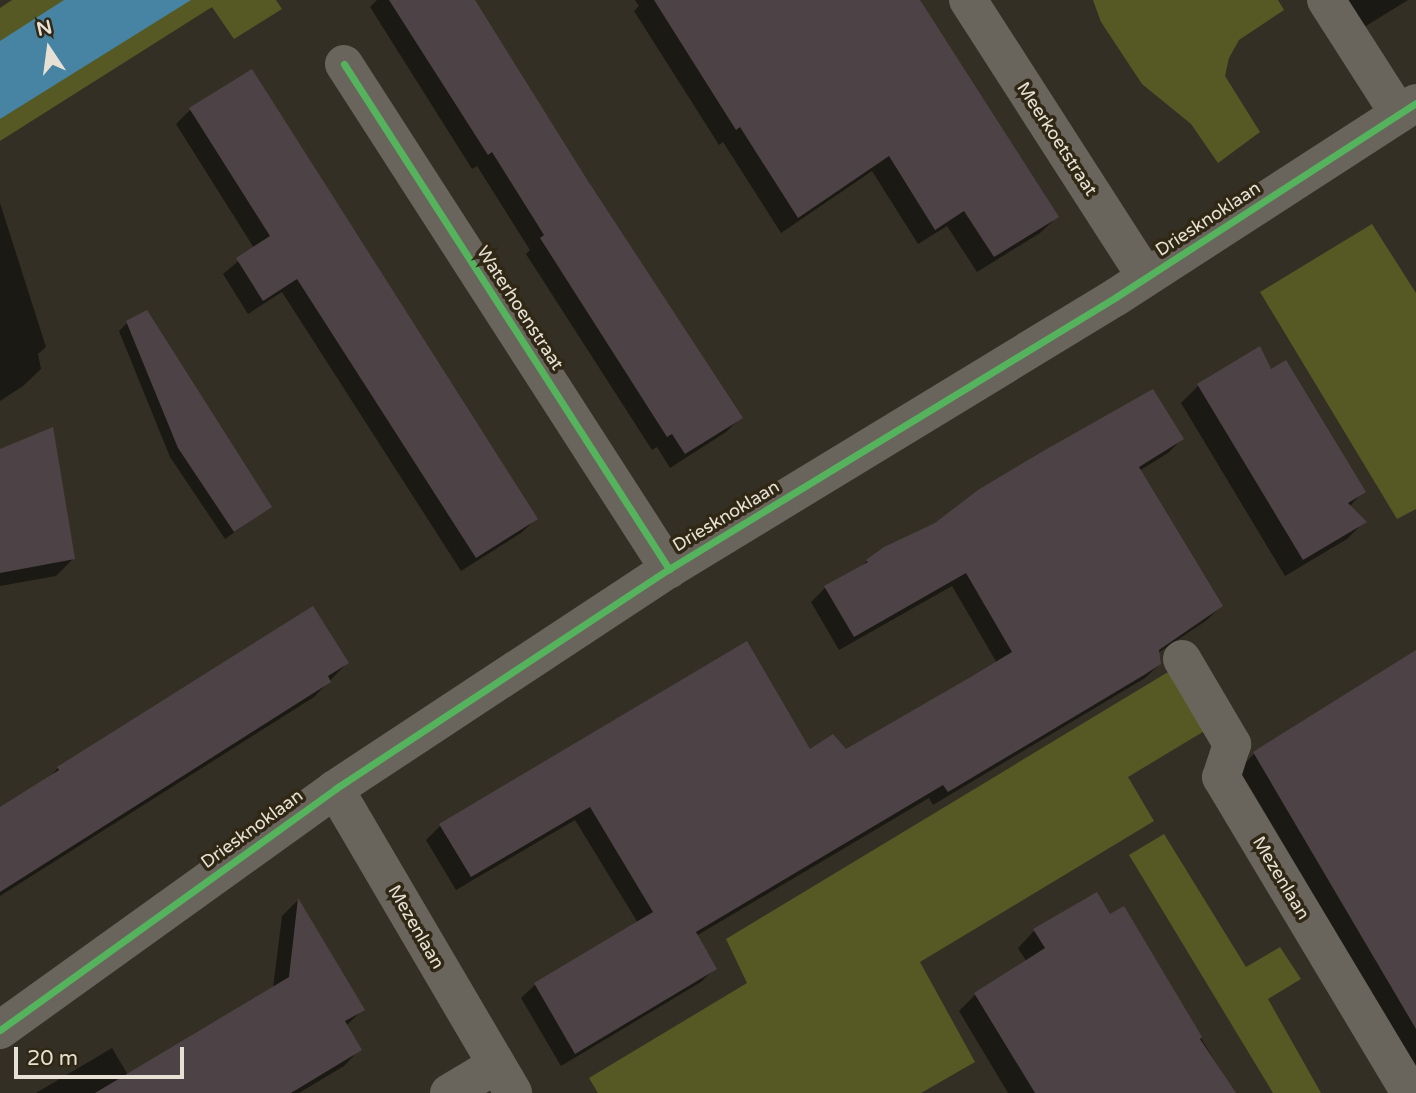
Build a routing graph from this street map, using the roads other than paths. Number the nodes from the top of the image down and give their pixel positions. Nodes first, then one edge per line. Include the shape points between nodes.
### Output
1 (968, 0) edge
2 (1326, 0) edge
3 (344, 64) dead end
4 (1407, 108) edge
5 (1146, 277) junction
6 (669, 569) junction
7 (1182, 659) dead end
8 (335, 789) junction
9 (0, 1030) edge
10 (504, 1079) edge
11 (449, 1093) edge
12 (1410, 1093) edge

1 - 5 street, Meerkoetstraat
2 - 4 street
3 - 6 street, Waterhoenstraat
4 - 5 street, Driesknoklaan
5 - 6 street, Driesknoklaan
6 - 8 street, Driesknoklaan
7 - 12 street, Mezenlaan via 1232,744 1221,777
8 - 9 street, Driesknoklaan
8 - 10 street, Mezenlaan
10 - 11 street, Mezenlaan

